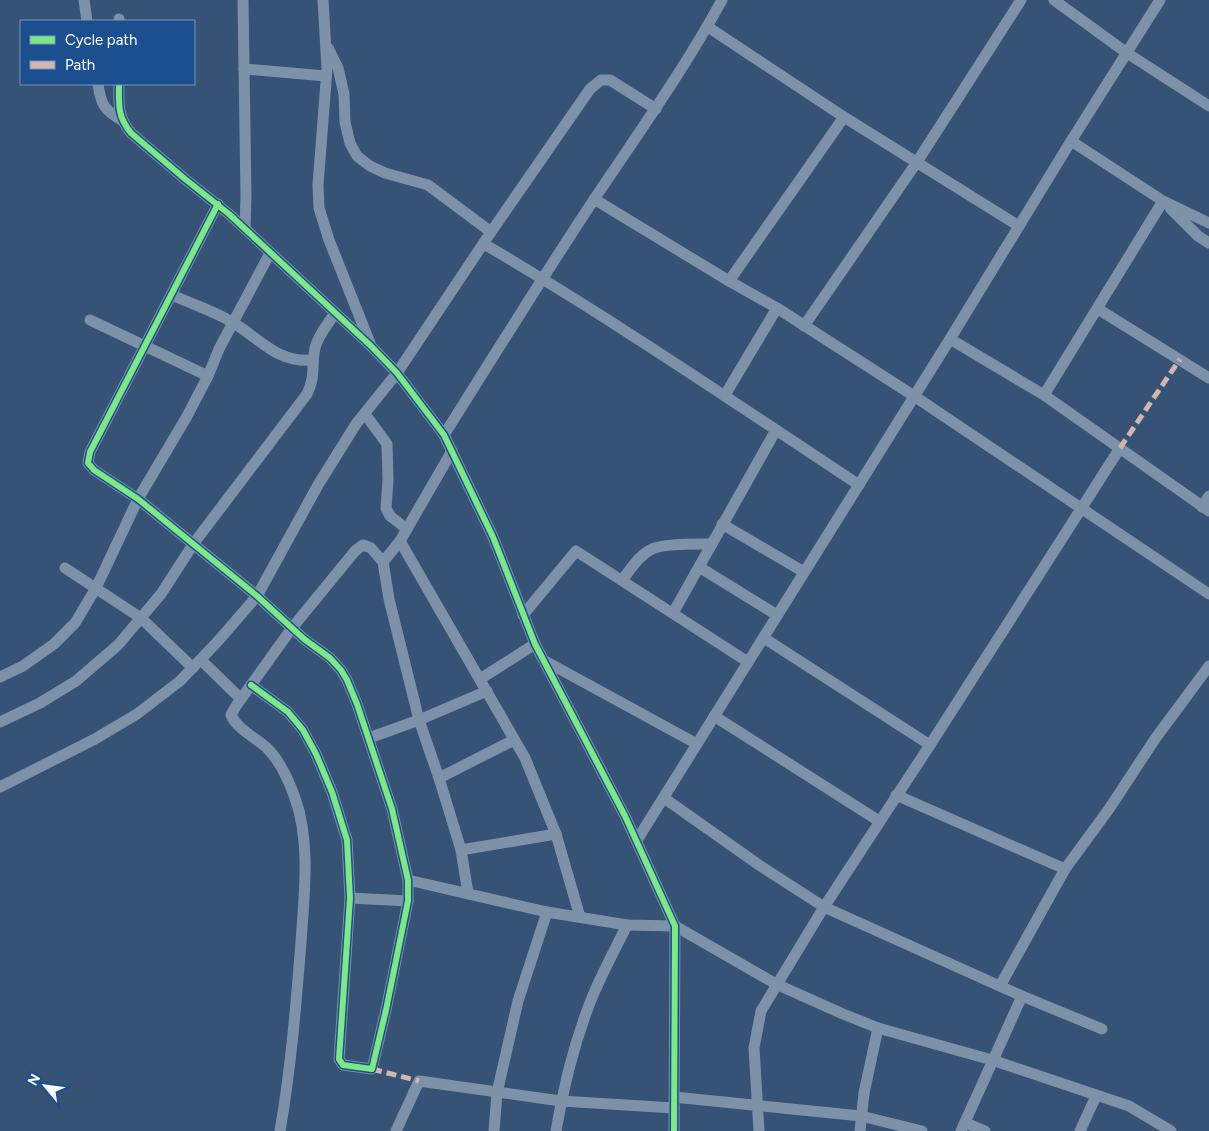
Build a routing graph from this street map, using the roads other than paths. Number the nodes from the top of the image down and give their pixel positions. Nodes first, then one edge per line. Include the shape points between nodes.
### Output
1 (84, 0) edge
2 (243, 0) edge
3 (323, 0) edge
4 (722, 0) edge
5 (1021, 0) edge
6 (1054, 0) edge
7 (1160, 0) edge
8 (87, 20) edge
9 (708, 27) junction
10 (326, 44) junction
11 (1127, 53) junction
12 (244, 69) junction
13 (326, 76) junction
14 (98, 85) edge
15 (119, 85) edge
16 (1209, 106) edge
17 (656, 109) junction
18 (844, 117) junction
19 (123, 121) junction
20 (1071, 142) junction
21 (917, 162) junction
22 (594, 199) junction
23 (1163, 202) junction
24 (218, 204) junction
25 (1209, 224) edge
26 (1019, 226) junction
27 (245, 228) junction
28 (491, 232) junction
29 (1209, 243) edge
30 (484, 244) junction
31 (270, 253) junction
32 (542, 278) junction
33 (729, 281) junction
34 (172, 295) junction
35 (777, 308) junction
36 (1098, 309) junction
37 (335, 313) junction
38 (90, 320) dead end
39 (232, 322) junction
40 (804, 326) junction
41 (950, 339) junction
42 (146, 346) junction
43 (372, 346) junction
44 (314, 360) junction
45 (397, 373) junction
46 (208, 376) junction
47 (1209, 378) edge
48 (1044, 394) junction
49 (726, 395) junction
50 (914, 396) junction
51 (365, 414) junction
52 (776, 430) junction
53 (444, 435) junction
54 (1120, 448) junction
55 (452, 451) junction
56 (859, 485) junction
57 (1209, 496) edge
58 (138, 500) junction
59 (1082, 508) junction
60 (1206, 509) edge
61 (722, 524) junction
62 (407, 529) junction
63 (400, 541) junction
64 (194, 544) junction
65 (712, 544) junction
66 (383, 562) junction
67 (699, 567) junction
68 (65, 568) dead end
69 (804, 572) junction
70 (622, 580) junction
71 (96, 588) junction
72 (1209, 594) edge
73 (257, 596) junction
74 (672, 613) junction
75 (523, 615) junction
76 (777, 616) junction
77 (141, 618) junction
78 (292, 628) junction
79 (764, 638) junction
80 (535, 644) junction
81 (545, 661) junction
82 (748, 662) junction
83 (197, 664) junction
84 (1209, 666) edge
85 (0, 677) edge
86 (480, 679) junction
87 (251, 685) junction
88 (486, 691) junction
89 (241, 699) junction
90 (714, 716) junction
91 (418, 720) junction
92 (0, 722) edge
93 (369, 738) junction
94 (514, 740) junction
95 (697, 744) junction
96 (930, 745) junction
97 (439, 778) junction
98 (0, 787) edge
99 (896, 795) junction
100 (664, 798) junction
101 (879, 821) junction
102 (556, 834) junction
103 (637, 840) junction
104 (461, 850) junction
105 (1065, 869) junction
106 (408, 880) junction
107 (468, 893) junction
108 (350, 898) junction
109 (408, 901) junction
110 (824, 907) junction
111 (547, 912) junction
112 (580, 918) junction
113 (627, 925) junction
114 (675, 926) junction
115 (776, 984) junction
116 (1000, 986) junction
117 (1022, 996) junction
118 (878, 1028) junction
119 (1102, 1029) dead end
120 (992, 1060) junction
121 (497, 1093) junction
122 (1096, 1096) junction
123 (561, 1101) junction
124 (674, 1103) junction
125 (758, 1106) junction
126 (861, 1116) junction
127 (964, 1127) edge
128 (280, 1131) edge
129 (396, 1131) edge
130 (494, 1131) edge
131 (556, 1131) edge
132 (674, 1131) edge
133 (759, 1131) edge
134 (860, 1131) edge
135 (922, 1131) edge
136 (985, 1131) edge
137 (1080, 1131) edge
138 (1171, 1131) edge

1 - 8 street
2 - 12 street
3 - 10 street
4 - 9 street
5 - 21 street
6 - 11 street
7 - 11 street
9 - 17 street
9 - 18 street
10 - 13 street
10 - 28 street via 338,68 344,94 345,122 357,156 385,173 428,185
11 - 16 street
11 - 20 street
12 - 13 street
12 - 27 street
13 - 43 street via 319,208
14 - 19 street via 102,102 109,113
15 - 19 street
17 - 22 street
17 - 28 street via 610,80 598,82
18 - 21 street
18 - 33 street
19 - 24 street via 138,140
20 - 23 street
20 - 26 street
21 - 26 street
21 - 40 street
22 - 32 street
22 - 33 street
23 - 25 street
23 - 29 street
23 - 36 street
24 - 27 street
24 - 34 street
26 - 41 street
27 - 31 street
28 - 30 street
30 - 32 street
30 - 45 street
31 - 37 street
31 - 39 street
32 - 49 street
32 - 53 street
33 - 35 street
34 - 39 street
34 - 42 street
35 - 40 street
35 - 49 street
36 - 47 street
36 - 48 street
37 - 43 street
37 - 44 street via 320,336
38 - 42 street
39 - 44 street via 283,356
39 - 46 street
40 - 50 street
41 - 48 street
41 - 50 street
42 - 46 street
42 - 58 street via 90,452 88,463
43 - 45 street
44 - 64 street via 313,383 307,394
45 - 51 street
45 - 53 street
46 - 58 street
48 - 54 street
49 - 52 street
50 - 56 street
50 - 59 street
51 - 62 street via 387,444 386,508 390,516
51 - 73 street via 318,485
52 - 56 street
52 - 61 street
53 - 55 street
54 - 59 street
54 - 60 street
55 - 62 street
55 - 75 street via 493,537
56 - 69 street
57 - 60 street
58 - 64 street
58 - 71 street
59 - 72 street
59 - 96 street
61 - 65 street
61 - 69 street
62 - 63 street
63 - 66 street
63 - 86 street
64 - 73 street
64 - 77 street
65 - 67 street
65 - 70 street via 654,548 641,557
66 - 78 street via 367,545 354,551
66 - 91 street via 388,599
67 - 74 street
67 - 76 street
68 - 71 street
69 - 76 street
70 - 74 street
70 - 75 street via 576,551
71 - 77 street
71 - 85 street via 76,623 54,644 23,666
73 - 78 street
73 - 83 street
74 - 82 street
75 - 80 street
76 - 79 street
77 - 83 street
77 - 92 street via 118,645 76,681
78 - 87 street
78 - 93 street via 340,670
79 - 82 street
79 - 96 street
80 - 81 street
80 - 86 street
81 - 95 street
81 - 103 street
82 - 90 street
83 - 89 street
83 - 98 street via 137,714
84 - 105 street
86 - 88 street
87 - 89 street
87 - 108 street via 288,712 316,754 347,840
88 - 91 street
88 - 94 street
89 - 128 street via 232,711 232,718 268,749 281,767 295,799 302,829 305,882 297,999
90 - 95 street
90 - 101 street
91 - 93 street
91 - 97 street
93 - 106 street via 392,809
94 - 97 street
94 - 102 street via 525,758
95 - 100 street
96 - 99 street
97 - 104 street
99 - 101 street
99 - 105 street
100 - 103 street
100 - 110 street
101 - 110 street
102 - 104 street
102 - 112 street
103 - 114 street
104 - 107 street
105 - 116 street
106 - 107 street
106 - 109 street
107 - 111 street
108 - 109 street
108 - 109 street via 339,1059 343,1065 372,1069
110 - 115 street
110 - 116 street
111 - 112 street
111 - 121 street via 518,1001
112 - 113 street
113 - 114 street
113 - 123 street via 588,1007
114 - 115 street
114 - 124 street
115 - 118 street
115 - 125 street via 761,1011 754,1048
116 - 117 street
117 - 119 street
117 - 120 street
118 - 120 street
118 - 126 street
120 - 122 street
120 - 127 street
121 - 123 street
121 - 129 street via 419,1081
121 - 130 street
122 - 137 street
122 - 138 street via 1128,1106
123 - 124 street
123 - 131 street
124 - 125 street
124 - 132 street
125 - 126 street
125 - 133 street
126 - 134 street
126 - 135 street
127 - 136 street

